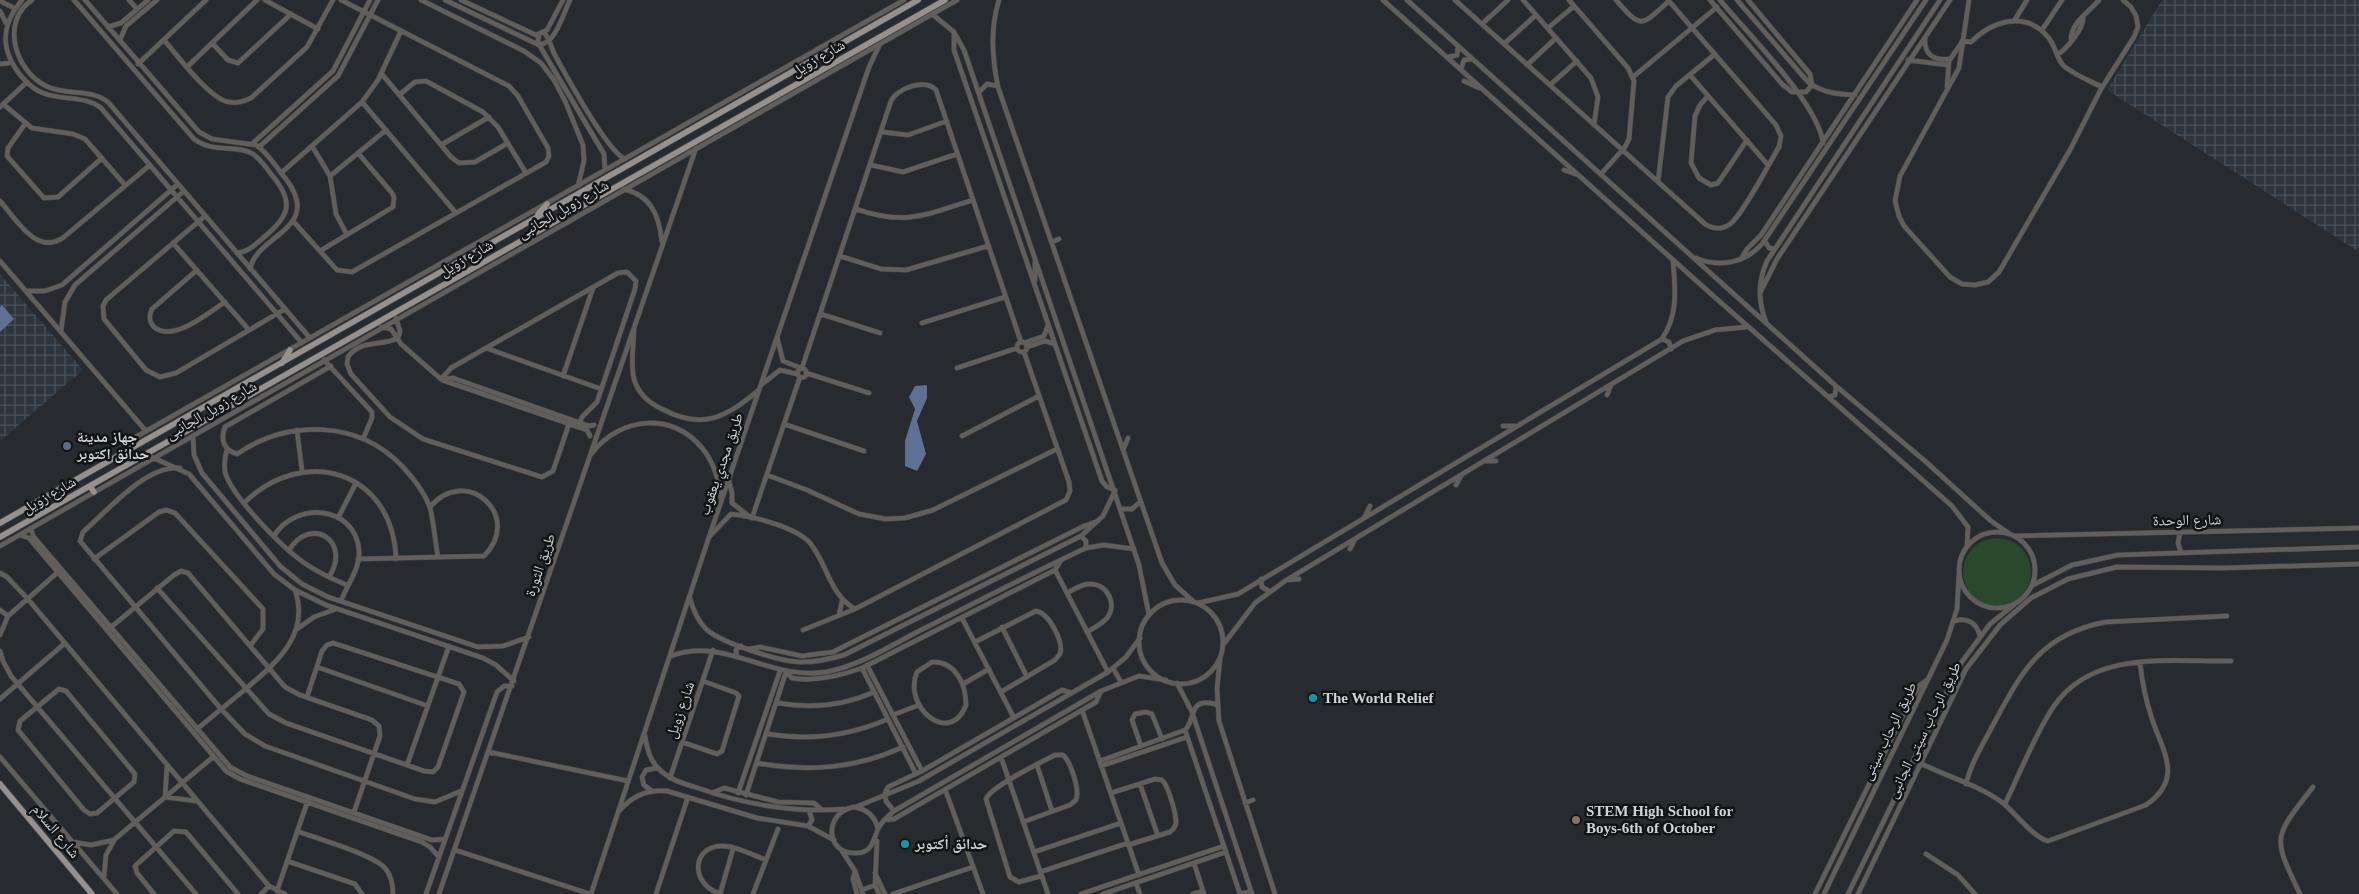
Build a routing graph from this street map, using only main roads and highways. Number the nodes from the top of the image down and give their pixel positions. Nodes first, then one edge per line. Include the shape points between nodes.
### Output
1 (918, 0) edge
2 (945, 0) edge
3 (826, 52) junction
4 (807, 63) junction
5 (834, 63) junction
6 (814, 75) junction
7 (720, 105) road end
8 (724, 111) junction
9 (547, 204) road end
10 (536, 216) junction
11 (290, 350) road end
12 (282, 363) junction
13 (258, 377) junction
14 (244, 385) junction
15 (265, 386) junction
16 (251, 394) junction
17 (90, 486) junction
18 (94, 492) road end
19 (0, 523) edge
20 (0, 538) edge
21 (0, 784) edge
22 (92, 894) edge

1 - 3 main road, شارع زويل
2 - 5 main road, شارع زويل via 907,25
3 - 4 main road, شارع زويل
3 - 5 main road via 826,60
4 - 6 main road via 814,67
4 - 8 main road, شارع زويل
5 - 6 main road, شارع زويل
6 - 15 main road, شارع زويل via 731,126 286,378
7 - 8 main road
8 - 10 main road, شارع زويل
9 - 10 main road
10 - 12 main road, شارع زويل
11 - 12 main road
12 - 13 main road, شارع زويل
13 - 14 main road, شارع زويل
13 - 15 main road via 259,383
14 - 16 main road
14 - 19 main road, شارع زويل
15 - 16 main road, شارع زويل
16 - 17 main road, شارع زويل
17 - 18 main road
17 - 20 main road, شارع زويل
21 - 22 main road, شارع السلام

